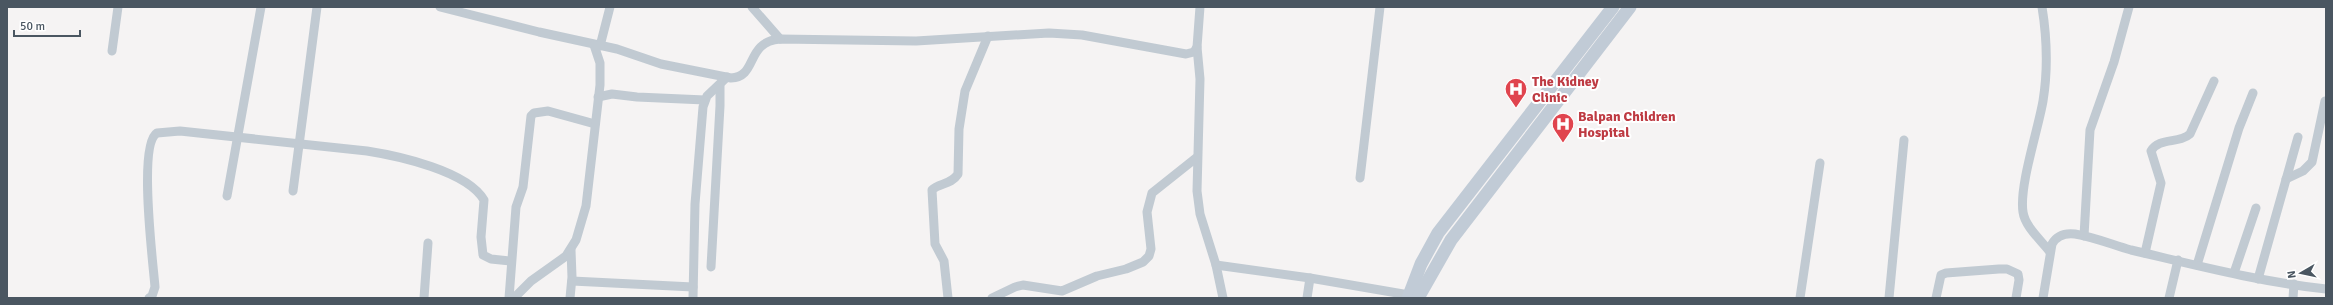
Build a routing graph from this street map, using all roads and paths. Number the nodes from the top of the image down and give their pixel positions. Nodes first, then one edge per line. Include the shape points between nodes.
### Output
1 (118, 7) edge
2 (261, 7) edge
3 (317, 7) edge
4 (440, 7) edge
5 (610, 7) edge
6 (752, 7) edge
7 (1200, 7) edge
8 (1380, 7) edge
9 (1613, 7) edge
10 (1630, 7) edge
11 (2042, 7) edge
12 (2129, 7) edge
13 (988, 36) junction
14 (780, 39) junction
15 (597, 45) junction
16 (1197, 47) junction
17 (112, 51) dead end
18 (727, 77) junction
19 (2214, 81) dead end
20 (720, 86) junction
21 (2253, 93) dead end
22 (598, 97) junction
23 (705, 100) junction
24 (2325, 101) dead end
25 (595, 124) junction
26 (2298, 137) dead end
27 (238, 138) junction
28 (1904, 140) dead end
29 (300, 145) junction
30 (1196, 158) junction
31 (1820, 162) dead end
32 (1360, 178) dead end
33 (2286, 179) junction
34 (293, 192) dead end
35 (227, 196) dead end
36 (2256, 208) dead end
37 (2084, 236) junction
38 (428, 243) dead end
39 (571, 250) junction
40 (2050, 252) junction
41 (2146, 253) junction
42 (2178, 260) junction
43 (511, 261) junction
44 (2197, 264) junction
45 (1216, 265) junction
46 (712, 268) dead end
47 (2234, 273) junction
48 (1310, 278) junction
49 (2258, 279) junction
50 (572, 281) junction
51 (2294, 284) junction
52 (693, 287) junction
53 (2326, 289) edge
54 (1412, 297) edge
55 (149, 298) edge
56 (424, 298) edge
57 (509, 298) edge
58 (514, 298) edge
59 (570, 298) edge
60 (693, 298) edge
61 (948, 298) edge
62 (992, 298) edge
63 (1223, 298) edge
64 (1307, 298) edge
65 (1800, 298) edge
66 (1889, 298) edge
67 (1936, 298) edge
68 (2016, 298) edge
69 (2043, 298) edge
70 (2169, 298) edge
71 (2293, 298) edge

1 - 17 street
2 - 27 street
3 - 29 street
4 - 15 street
5 - 15 street
6 - 14 street
7 - 16 street
8 - 32 street
9 - 54 main road via 1438,233 1421,264
10 - 54 main road via 1451,240
11 - 40 street via 2046,72 2043,101 2022,207 2026,220
12 - 37 street via 2114,62 2090,130
13 - 14 street via 916,41
13 - 16 street via 1049,33 1082,35 1186,54 1194,52
13 - 61 street via 965,91 959,129 958,174 945,185 932,190 935,244 944,261
14 - 18 street via 771,40 757,49 745,74 739,78
15 - 18 street via 631,53 661,64
15 - 22 street via 600,63
16 - 30 street via 1200,79
18 - 20 street
19 - 41 street via 2190,134 2184,138 2158,144 2151,151 2161,183
20 - 23 street
20 - 46 street
21 - 44 street via 2239,128
22 - 23 street via 612,94
22 - 25 street
23 - 52 street via 695,204
24 - 33 street via 2312,162 2303,171
25 - 39 street via 586,206
25 - 43 street via 548,111 534,113 531,116 523,187 516,207
26 - 33 street
27 - 29 street
27 - 35 street
27 - 55 street via 180,131 152,135 147,194 155,287
28 - 66 street
29 - 34 street
29 - 43 street via 389,155 463,181 484,200 481,237 483,255 491,259
30 - 45 street via 1198,204
30 - 62 street via 1152,193 1147,212 1151,250 1143,262 1097,276 1062,291 1023,285
31 - 65 street
33 - 49 street
36 - 47 street
37 - 40 street via 2064,234 2055,238
37 - 41 street
38 - 56 street
39 - 50 street
39 - 58 street via 558,263 531,281
40 - 69 street
41 - 42 street
42 - 44 street
42 - 70 street
43 - 57 street
44 - 47 street
45 - 48 street
45 - 63 street
47 - 49 street
48 - 54 street
48 - 64 street
49 - 51 street
50 - 52 street
50 - 59 street
51 - 53 street
51 - 71 street
52 - 60 street
67 - 68 street via 1941,275 1999,269 2007,269 2018,274

